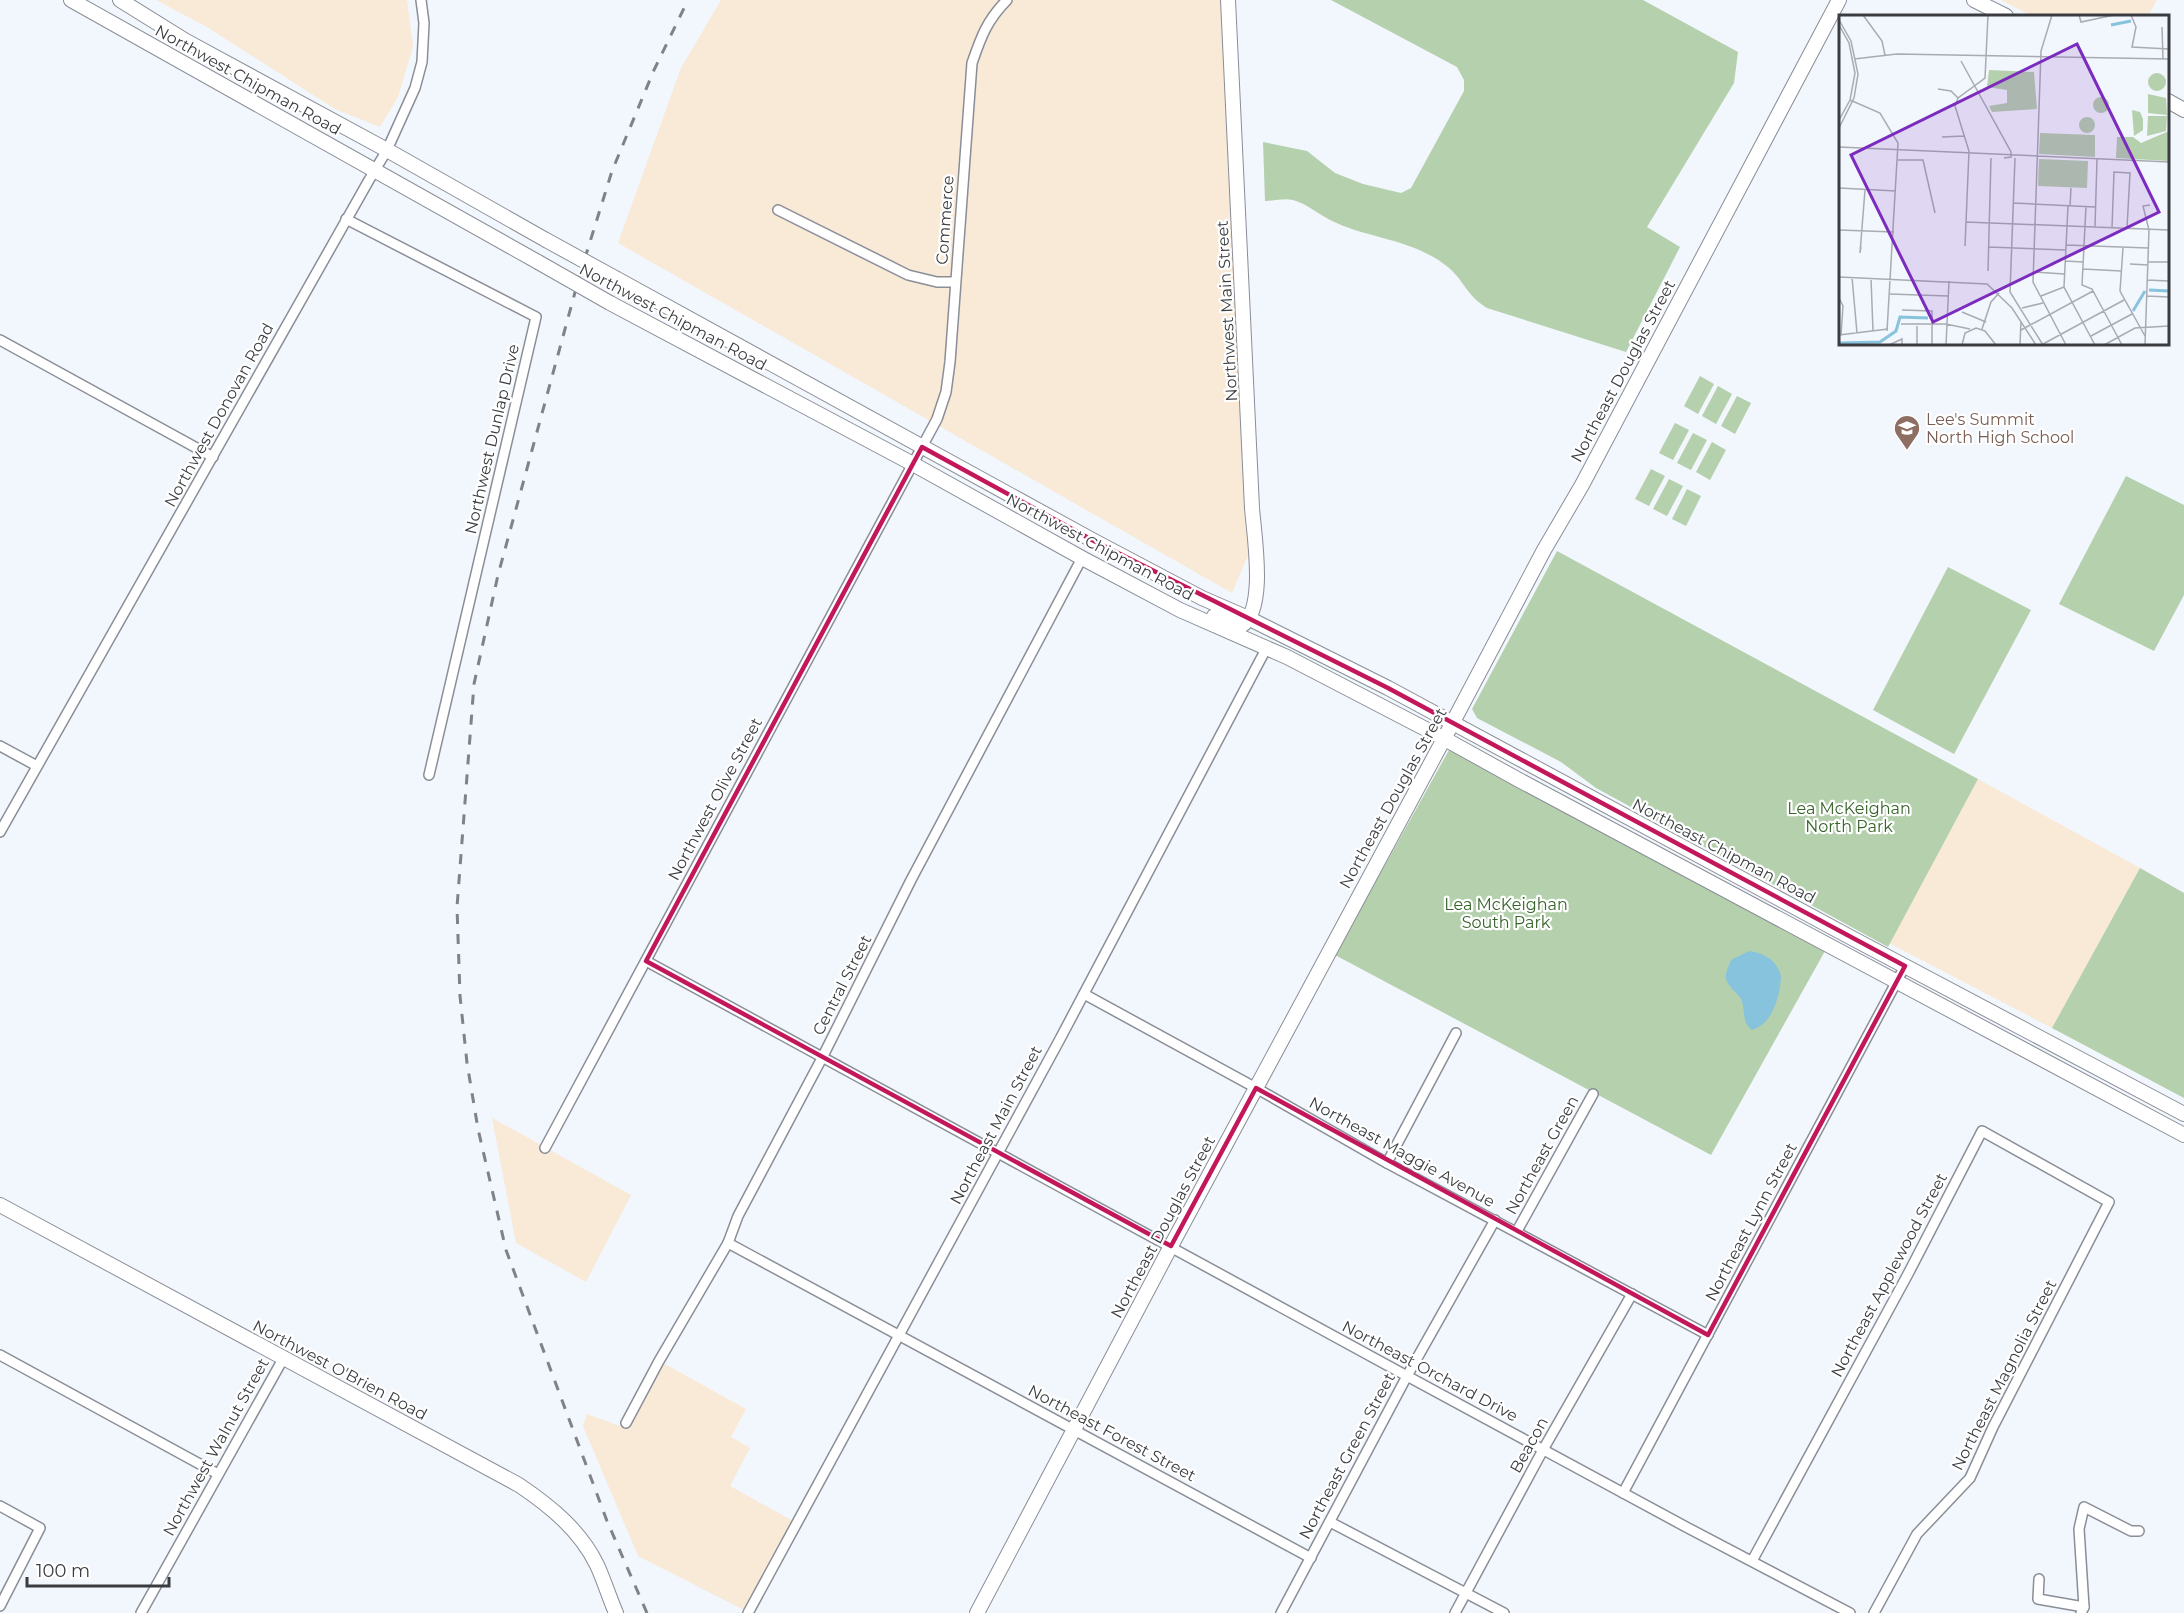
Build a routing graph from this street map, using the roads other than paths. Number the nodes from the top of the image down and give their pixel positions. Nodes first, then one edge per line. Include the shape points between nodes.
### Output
1 (71, 0) edge
2 (120, 0) edge
3 (421, 0) edge
4 (1007, 0) edge
5 (1228, 0) edge
6 (1839, 0) edge
7 (1974, 0) edge
8 (2004, 15) edge
9 (2169, 102) edge
10 (2184, 110) edge
11 (387, 150) junction
12 (375, 169) junction
13 (778, 210) dead end
14 (346, 219) junction
15 (955, 282) junction
16 (0, 340) edge
17 (922, 447) junction
18 (213, 457) junction
19 (913, 464) junction
20 (1082, 558) junction
21 (1180, 609) junction
22 (1248, 618) junction
23 (1266, 649) junction
24 (1453, 722) junction
25 (1443, 738) junction
26 (0, 746) edge
27 (37, 766) junction
28 (429, 775) dead end
29 (0, 832) edge
30 (646, 961) junction
31 (1905, 966) junction
32 (1897, 981) junction
33 (1083, 994) junction
34 (1456, 1033) dead end
35 (822, 1058) junction
36 (1256, 1088) junction
37 (1593, 1094) dead end
38 (2184, 1114) edge
39 (2184, 1135) edge
40 (545, 1148) dead end
41 (998, 1153) junction
42 (1387, 1163) junction
43 (2109, 1202) joint
44 (0, 1205) edge
45 (1495, 1220) junction
46 (1516, 1231) junction
47 (728, 1243) junction
48 (1171, 1246) junction
49 (1632, 1294) junction
50 (1708, 1335) junction
51 (900, 1336) junction
52 (0, 1355) edge
53 (283, 1359) junction
54 (1407, 1376) junction
55 (627, 1423) dead end
56 (1075, 1430) junction
57 (1544, 1448) junction
58 (218, 1474) junction
59 (1623, 1493) junction
60 (0, 1506) edge
61 (1330, 1522) junction
62 (2139, 1532) dead end
63 (1311, 1557) junction
64 (1752, 1562) junction
65 (2039, 1579) dead end
66 (1466, 1592) junction
67 (0, 1606) edge
68 (2082, 1610) edge
69 (980, 1612) edge
70 (141, 1613) edge
71 (616, 1613) edge
72 (748, 1613) edge
73 (1281, 1613) edge
74 (1455, 1613) edge
75 (1503, 1613) edge
76 (1850, 1613) edge
77 (1874, 1613) edge

1 - 12 main road, Northwest Chipman Road
2 - 11 main road, Northwest Chipman Road via 186,41
3 - 11 street, Northwest Donovan Road via 423,62
4 - 15 street, Commerce via 992,15 972,63
5 - 22 main road, Northwest Main Street via 1258,586
6 - 24 main road, Northeast Douglas Street
7 - 8 main road
9 - 10 main road
11 - 12 street, Northwest Donovan Road
11 - 17 main road, Northwest Chipman Road, bridge
12 - 14 street, Northwest Donovan Road
12 - 19 main road, Northwest Chipman Road, bridge via 610,303
13 - 15 street via 908,275
14 - 18 street, Northwest Donovan Road
14 - 28 street, Northwest Dunlap Drive via 536,317
15 - 17 street, Commerce via 945,392 937,419
16 - 18 street
17 - 19 street, Commerce
17 - 22 main road, Northwest Chipman Road via 1192,593
18 - 27 street, Northwest Donovan Road
19 - 20 main road, Northwest Chipman Road
19 - 30 street, Northwest Olive Street
20 - 21 main road, Northwest Chipman Road
20 - 35 street, Central Street via 911,880
21 - 22 main road via 1200,610 1241,626
21 - 23 main road, Northwest Chipman Road
22 - 24 main road, Northeast Chipman Road
23 - 25 main road, Northeast Chipman Road
23 - 33 street, Northeast Main Street
24 - 25 main road, Northeast Douglas Street
24 - 31 main road, Northeast Chipman Road
25 - 32 main road, Northeast Chipman Road
25 - 36 main road, Northeast Douglas Street
26 - 27 street
27 - 29 street, Northwest Donovan Road
30 - 35 street, Northeast Orchard Drive
30 - 40 street, Northwest Olive Street
31 - 32 street, Northeast Lynn Street
31 - 38 main road, Northeast Chipman Road
32 - 39 main road, Northeast Chipman Road
32 - 50 street, Northeast Lynn Street
33 - 36 street, Northeast Maggie Avenue
33 - 41 street, Northeast Main Street
34 - 42 street
35 - 41 street, Northeast Orchard Drive
35 - 47 street, Central Street via 738,1216
36 - 42 street, Northeast Maggie Avenue
36 - 48 main road, Northeast Douglas Street
37 - 46 street, Northeast Green
41 - 48 street, Northeast Orchard Drive
41 - 51 street, Northeast Main Street
42 - 45 street, Northeast Maggie Avenue
43 - 64 street, Northeast Applewood Street via 1982,1131
43 - 77 street, Northeast Magnolia Street via 1970,1478 1917,1534
44 - 53 main road, Northwest O'Brien Road
45 - 46 street, Northeast Maggie Avenue
45 - 54 street, Northeast Green Street
46 - 49 street, Northeast Maggie Avenue
47 - 51 street, Northeast Forest Street
47 - 55 street, Central Street
48 - 54 street, Northeast Orchard Drive
48 - 56 main road, Northeast Douglas Street
49 - 50 street, Northeast Maggie Avenue
49 - 57 street, Beacon
50 - 59 street, Northeast Lynn Street
51 - 56 street, Northeast Forest Street
51 - 72 street, Northeast Main Street
52 - 58 street
53 - 58 street, Northwest Walnut Street
53 - 71 main road, Northwest O'Brien Road via 519,1485 548,1505 571,1527 596,1563
54 - 57 street, Northeast Orchard Drive
54 - 61 street, Northeast Green Street
56 - 63 street, Northeast Forest Street
56 - 69 main road, Northeast Douglas Street
57 - 59 street, Northeast Orchard Drive
57 - 66 street, Beacon
58 - 70 street, Northwest Walnut Street
59 - 64 street, Northeast Orchard Drive
60 - 67 street via 40,1528
61 - 63 street, Northeast Green Street
61 - 66 street
62 - 68 street via 2084,1507 2079,1528
63 - 73 street, Northeast Green Street
64 - 76 street, Northeast Orchard Drive
65 - 68 street via 2038,1599
66 - 74 street, Beacon
66 - 75 street

